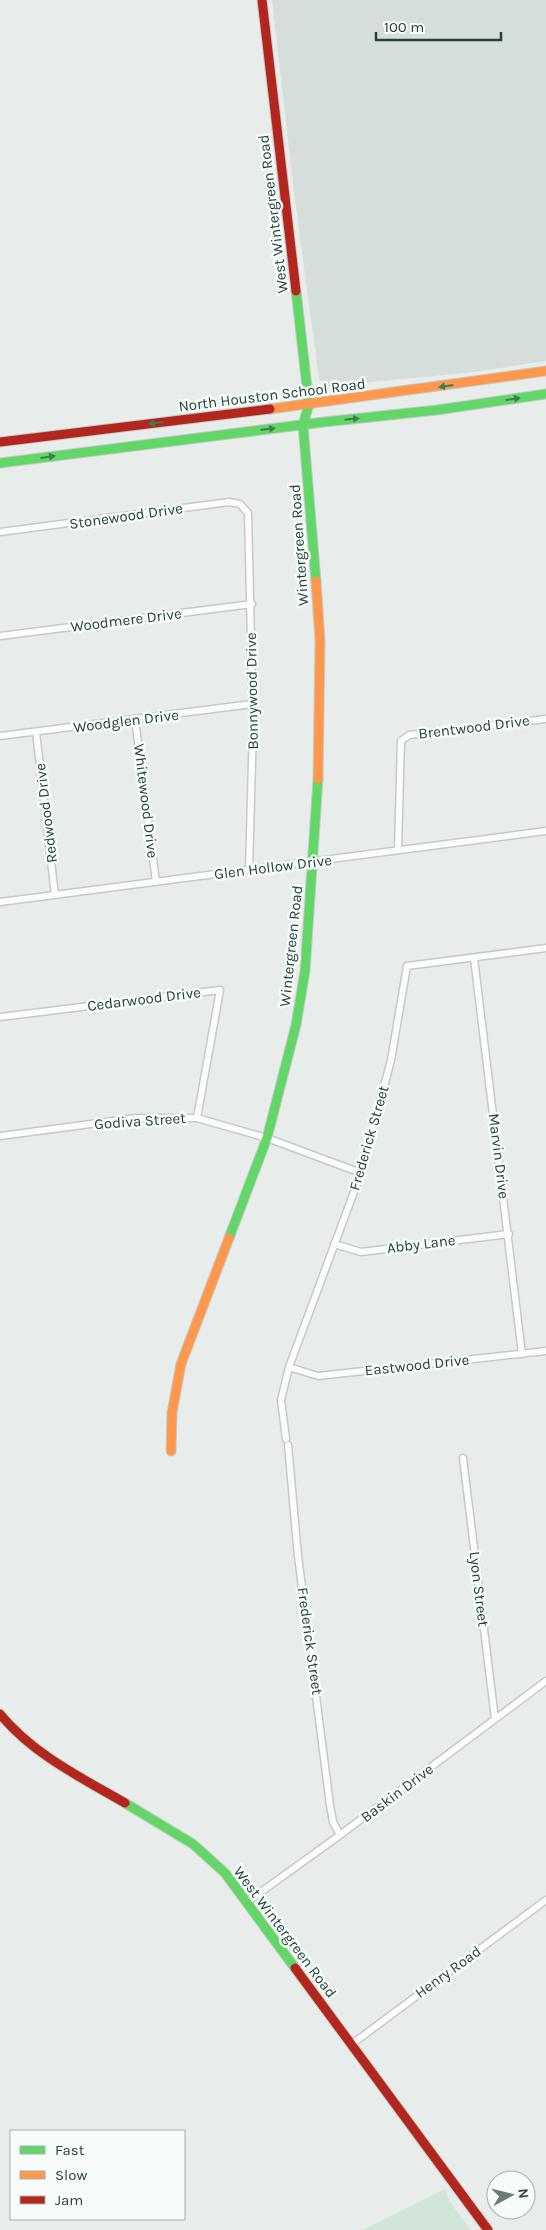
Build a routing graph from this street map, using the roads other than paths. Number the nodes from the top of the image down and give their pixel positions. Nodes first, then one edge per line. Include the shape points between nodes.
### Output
1 (262, 0) edge
2 (546, 371) edge
3 (546, 394) edge
4 (309, 404) junction
5 (303, 425) junction
6 (0, 442) edge
7 (0, 463) edge
8 (248, 513) joint
9 (0, 532) edge
10 (252, 604) junction
11 (0, 636) edge
12 (252, 704) junction
13 (135, 719) junction
14 (546, 719) edge
15 (36, 732) junction
16 (0, 736) edge
17 (546, 831) edge
18 (398, 850) junction
19 (313, 862) junction
20 (249, 870) junction
21 (156, 882) junction
22 (55, 895) junction
23 (0, 902) edge
24 (546, 948) edge
25 (474, 958) junction
26 (0, 1017) edge
27 (197, 1118) junction
28 (0, 1136) edge
29 (267, 1138) junction
30 (360, 1173) junction
31 (509, 1234) junction
32 (334, 1244) junction
33 (546, 1351) edge
34 (522, 1354) junction
35 (290, 1367) junction
36 (171, 1451) dead end
37 (463, 1458) dead end
38 (546, 1681) edge
39 (0, 1714) edge
40 (495, 1719) junction
41 (340, 1835) junction
42 (546, 1900) edge
43 (247, 1902) junction
44 (352, 2044) junction
45 (488, 2230) edge

1 - 4 main road, West Wintergreen Road
2 -> 4 main road, North Houston School Road
5 -> 3 main road
4 - 5 main road, West Wintergreen Road
4 -> 6 main road, North Houston School Road
7 -> 5 main road
5 - 19 main road, Wintergreen Road via 320,641 320,720
8 - 9 street, Stonewood Drive via 240,504 229,502
8 - 10 street, Bonnywood Drive
10 - 11 street, Woodmere Drive
10 - 12 street, Bonnywood Drive
12 - 13 street, Woodglen Drive
12 - 20 street, Bonnywood Drive
13 - 15 street, Woodglen Drive
13 - 21 street, Whitewood Drive
14 - 18 street, Brentwood Drive via 404,738 401,741
15 - 16 street, Woodglen Drive
15 - 22 street, Redwood Drive
17 - 18 street, Glen Hollow Drive
18 - 19 street, Glen Hollow Drive
19 - 20 street, Glen Hollow Drive
19 - 29 main road, Wintergreen Road via 305,971 296,1026
20 - 21 street, Glen Hollow Drive
21 - 22 street, Glen Hollow Drive
22 - 23 street, Glen Hollow Drive
24 - 25 street, Frederick Street
25 - 30 street, Frederick Street via 407,966 391,1060
25 - 31 street, Marvin Drive
26 - 27 street, Cedarwood Drive via 220,990
27 - 28 street, Godiva Street via 136,1118
27 - 29 street, Godiva Street
29 - 30 street, Godiva Street
29 - 36 main road, Wintergreen Road via 181,1364 172,1413
30 - 32 street, Frederick Street
31 - 32 street, Abby Lane via 361,1252
31 - 34 street, Marvin Drive
32 - 35 street, Frederick Street
33 - 34 street, Eastwood Drive
34 - 35 street, Eastwood Drive via 318,1376
35 - 41 street, Frederick Street via 281,1400 330,1805 333,1822
37 - 40 street, Lyon Street
38 - 40 street, Baskin Drive
39 - 43 main road, West Wintergreen Road via 25,1741 55,1762 193,1844 225,1873
40 - 41 street, Baskin Drive
41 - 43 street, Baskin Drive
42 - 44 street, Henry Road
43 - 44 main road, West Wintergreen Road
44 - 45 main road, West Wintergreen Road

